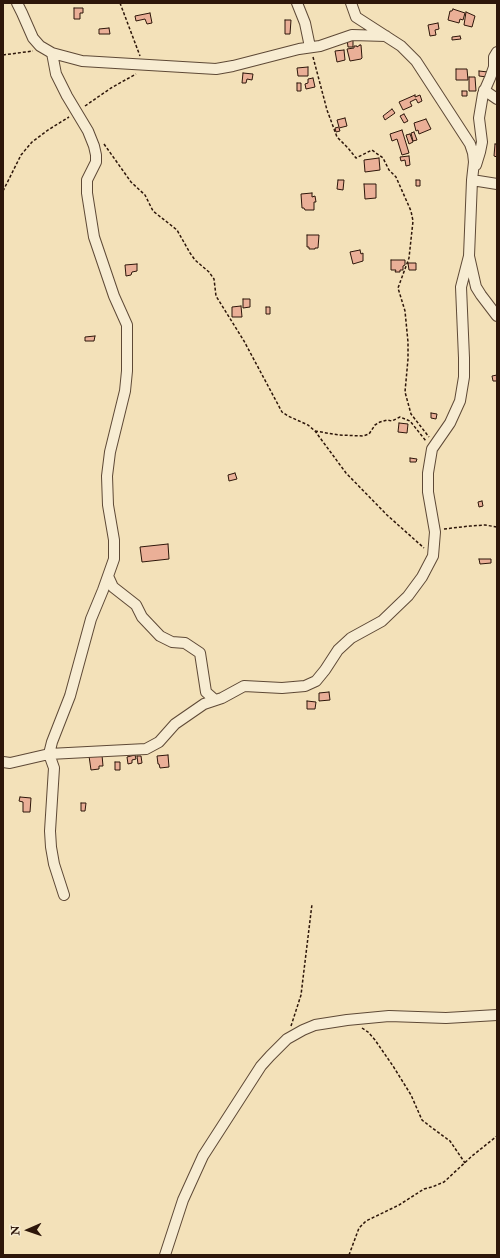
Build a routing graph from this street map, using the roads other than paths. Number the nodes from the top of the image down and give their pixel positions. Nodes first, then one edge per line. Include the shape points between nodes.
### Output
1 (16, 3) edge
2 (297, 3) edge
3 (351, 3) edge
4 (386, 36) junction
5 (310, 47) junction
6 (48, 52) junction
7 (497, 52) edge
8 (484, 90) junction
9 (497, 100) edge
10 (472, 176) junction
11 (497, 184) edge
12 (469, 256) junction
13 (497, 316) edge
14 (108, 576) junction
15 (215, 700) junction
16 (49, 754) junction
17 (3, 762) edge
18 (64, 895) dead end
19 (497, 1014) edge
20 (165, 1255) edge

1 - 6 street via 36,42
2 - 5 street via 305,23
3 - 4 street via 356,17
4 - 5 street via 352,35
4 - 10 street via 416,61 470,144 473,153
5 - 6 street via 216,69 82,61
6 - 14 street via 67,96 88,131 96,155 96,162 87,180 94,237 127,325 125,391 111,446 107,476 108,505 114,540 114,559
7 - 8 street via 494,67
8 - 9 street
8 - 10 street via 479,118 482,142
10 - 11 street
10 - 12 street
12 - 13 street via 476,287
12 - 15 street via 461,287 464,377 460,401 450,423 433,447 428,473 428,492 435,532 433,556 422,577 408,596 382,621 351,638 342,646 316,681 294,688 244,686
14 - 15 street via 113,587 136,605 142,617 160,636 172,642 185,643 200,653 206,692
14 - 16 street via 91,619 70,696
15 - 16 street via 204,704 175,724 159,742 146,749
16 - 17 street via 10,763
16 - 18 street via 54,768 51,847
19 - 20 street via 446,1018 396,1016 352,1019 315,1025 287,1039 261,1066 203,1156 183,1200

